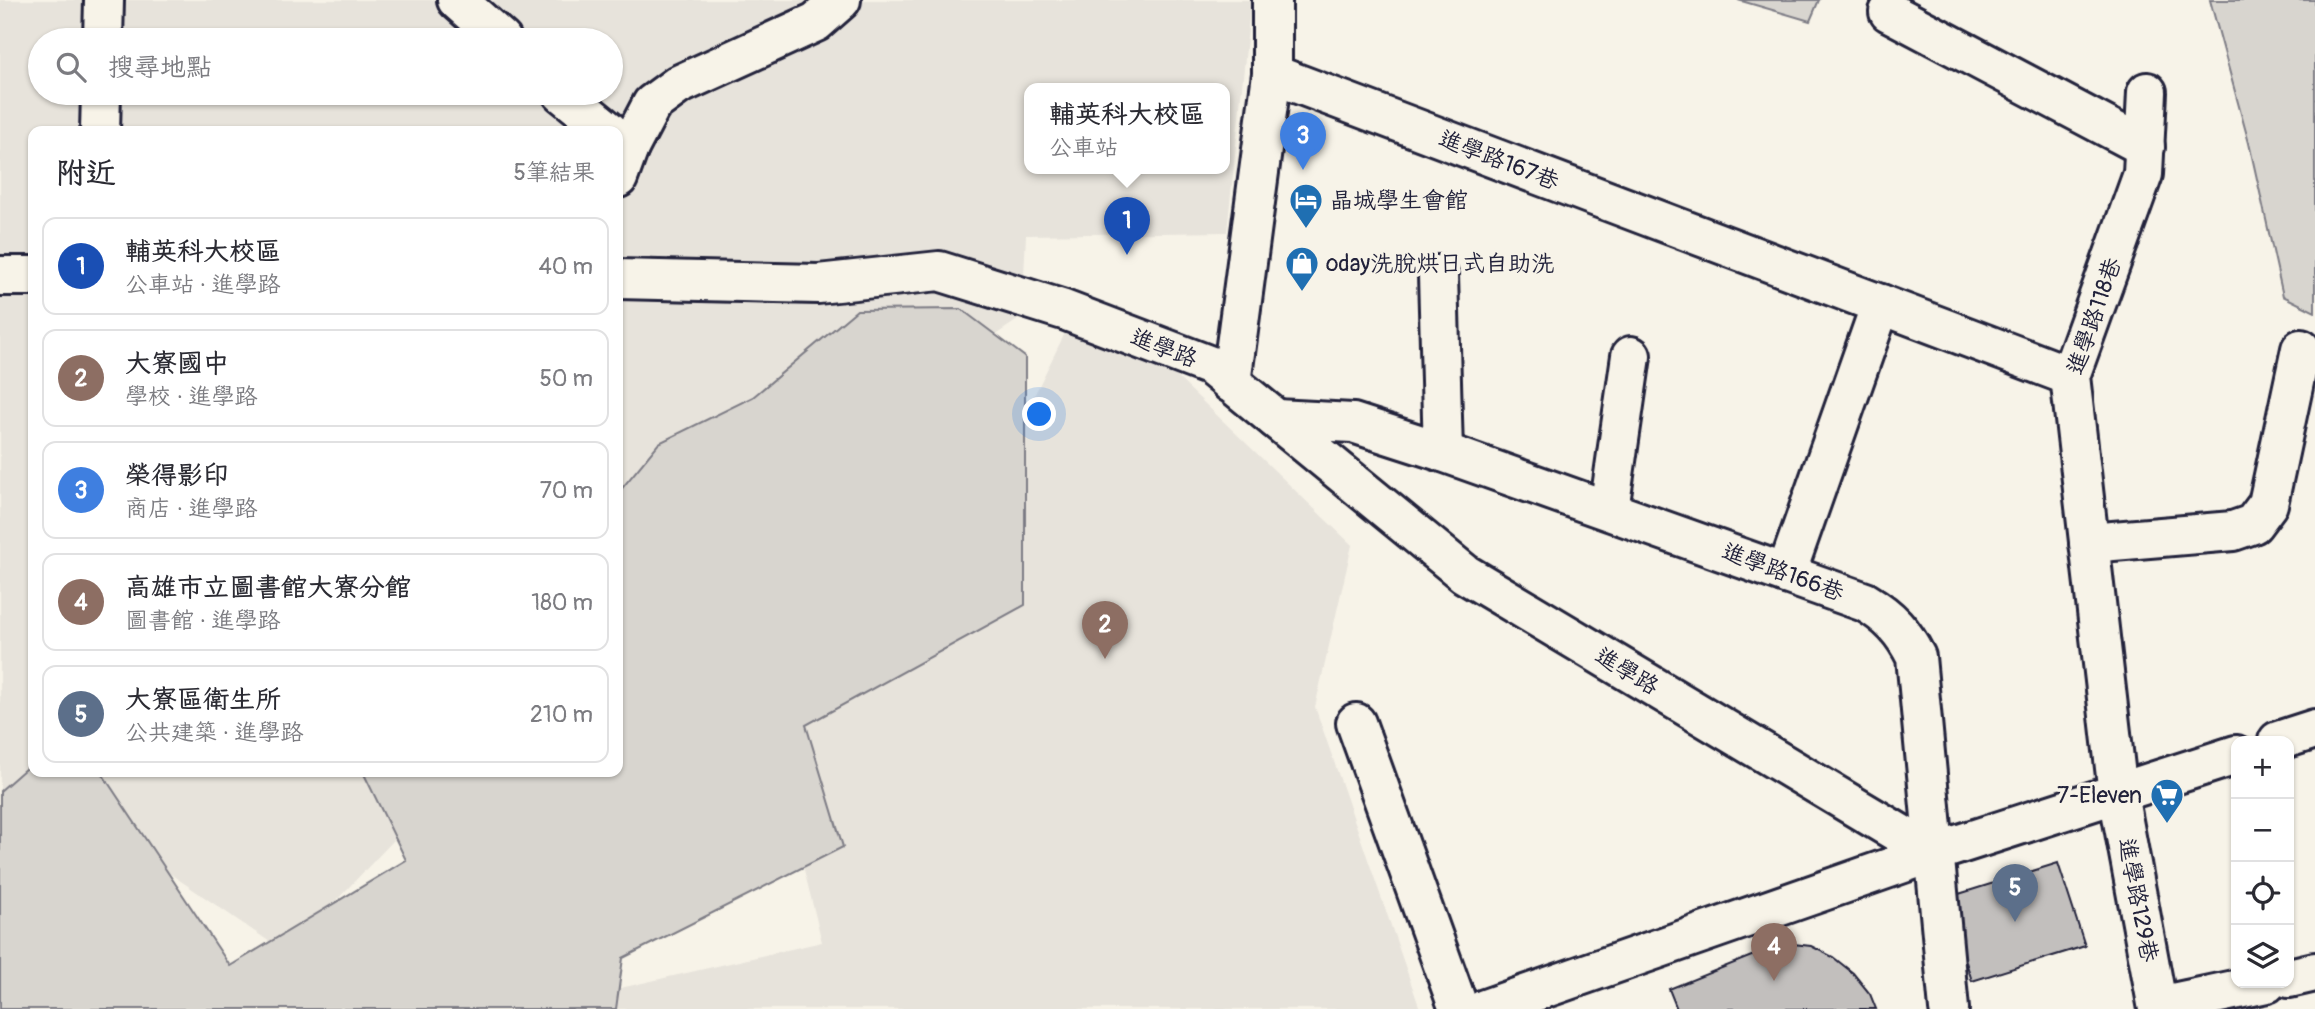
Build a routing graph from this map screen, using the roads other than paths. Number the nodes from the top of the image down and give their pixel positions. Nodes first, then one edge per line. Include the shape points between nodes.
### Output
1 (104, 0) edge
2 (457, 0) edge
3 (841, 0) edge
4 (1272, 0) edge
5 (1889, 12) dead end
6 (103, 28) edge
7 (488, 28) edge
8 (1272, 74) junction
9 (2147, 92) dead end
10 (101, 105) edge
11 (574, 105) edge
12 (100, 126) edge
13 (595, 126) edge
14 (623, 142) edge
15 (2144, 147) junction
16 (1438, 275) dead end
17 (0, 276) edge
18 (28, 276) edge
19 (623, 279) edge
20 (1881, 304) junction
21 (2301, 349) dead end
22 (1631, 356) dead end
23 (2070, 376) junction
24 (1231, 383) junction
25 (1276, 419) junction
26 (1443, 452) junction
27 (1609, 510) junction
28 (2089, 543) junction
29 (1786, 574) junction
30 (1356, 723) dead end
31 (2315, 729) edge
32 (2293, 736) edge
33 (2231, 757) edge
34 (2118, 794) junction
35 (1932, 853) junction
36 (2315, 972) edge
37 (2294, 977) edge
38 (2244, 988) edge
39 (2158, 1007) edge
40 (1459, 1009) edge
41 (1485, 1009) edge
42 (1949, 1009) edge

1 - 6 street
2 - 7 street
3 - 14 street via 816,22 678,85 652,104
4 - 8 street
5 - 15 street
8 - 20 street, 進學路167巷
8 - 24 street
9 - 15 street, 進學路118巷
10 - 12 street
11 - 13 street
15 - 23 street, 進學路118巷 via 2143,174
16 - 26 street
17 - 18 street
19 - 24 street, 進學路 via 818,284 939,271 1064,310 1211,366
20 - 23 street
20 - 29 street
21 - 28 street via 2268,504 2253,524 2233,531
22 - 27 street
23 - 28 street, 進學路118巷
24 - 25 street, 進學路
25 - 26 street, 進學路166巷 via 1353,423
25 - 35 street, 進學路 via 1465,574
26 - 27 street, 進學路166巷
27 - 29 street, 進學路166巷
28 - 34 street, 進學路118巷
29 - 35 street, 進學路166巷 via 1865,602 1903,632 1916,657
30 - 40 street
31 - 32 street
33 - 34 street
34 - 35 street
34 - 39 street, 進學路129巷
35 - 41 street
35 - 42 street, 進學路166巷
36 - 37 street
38 - 39 street, 進學路129巷

